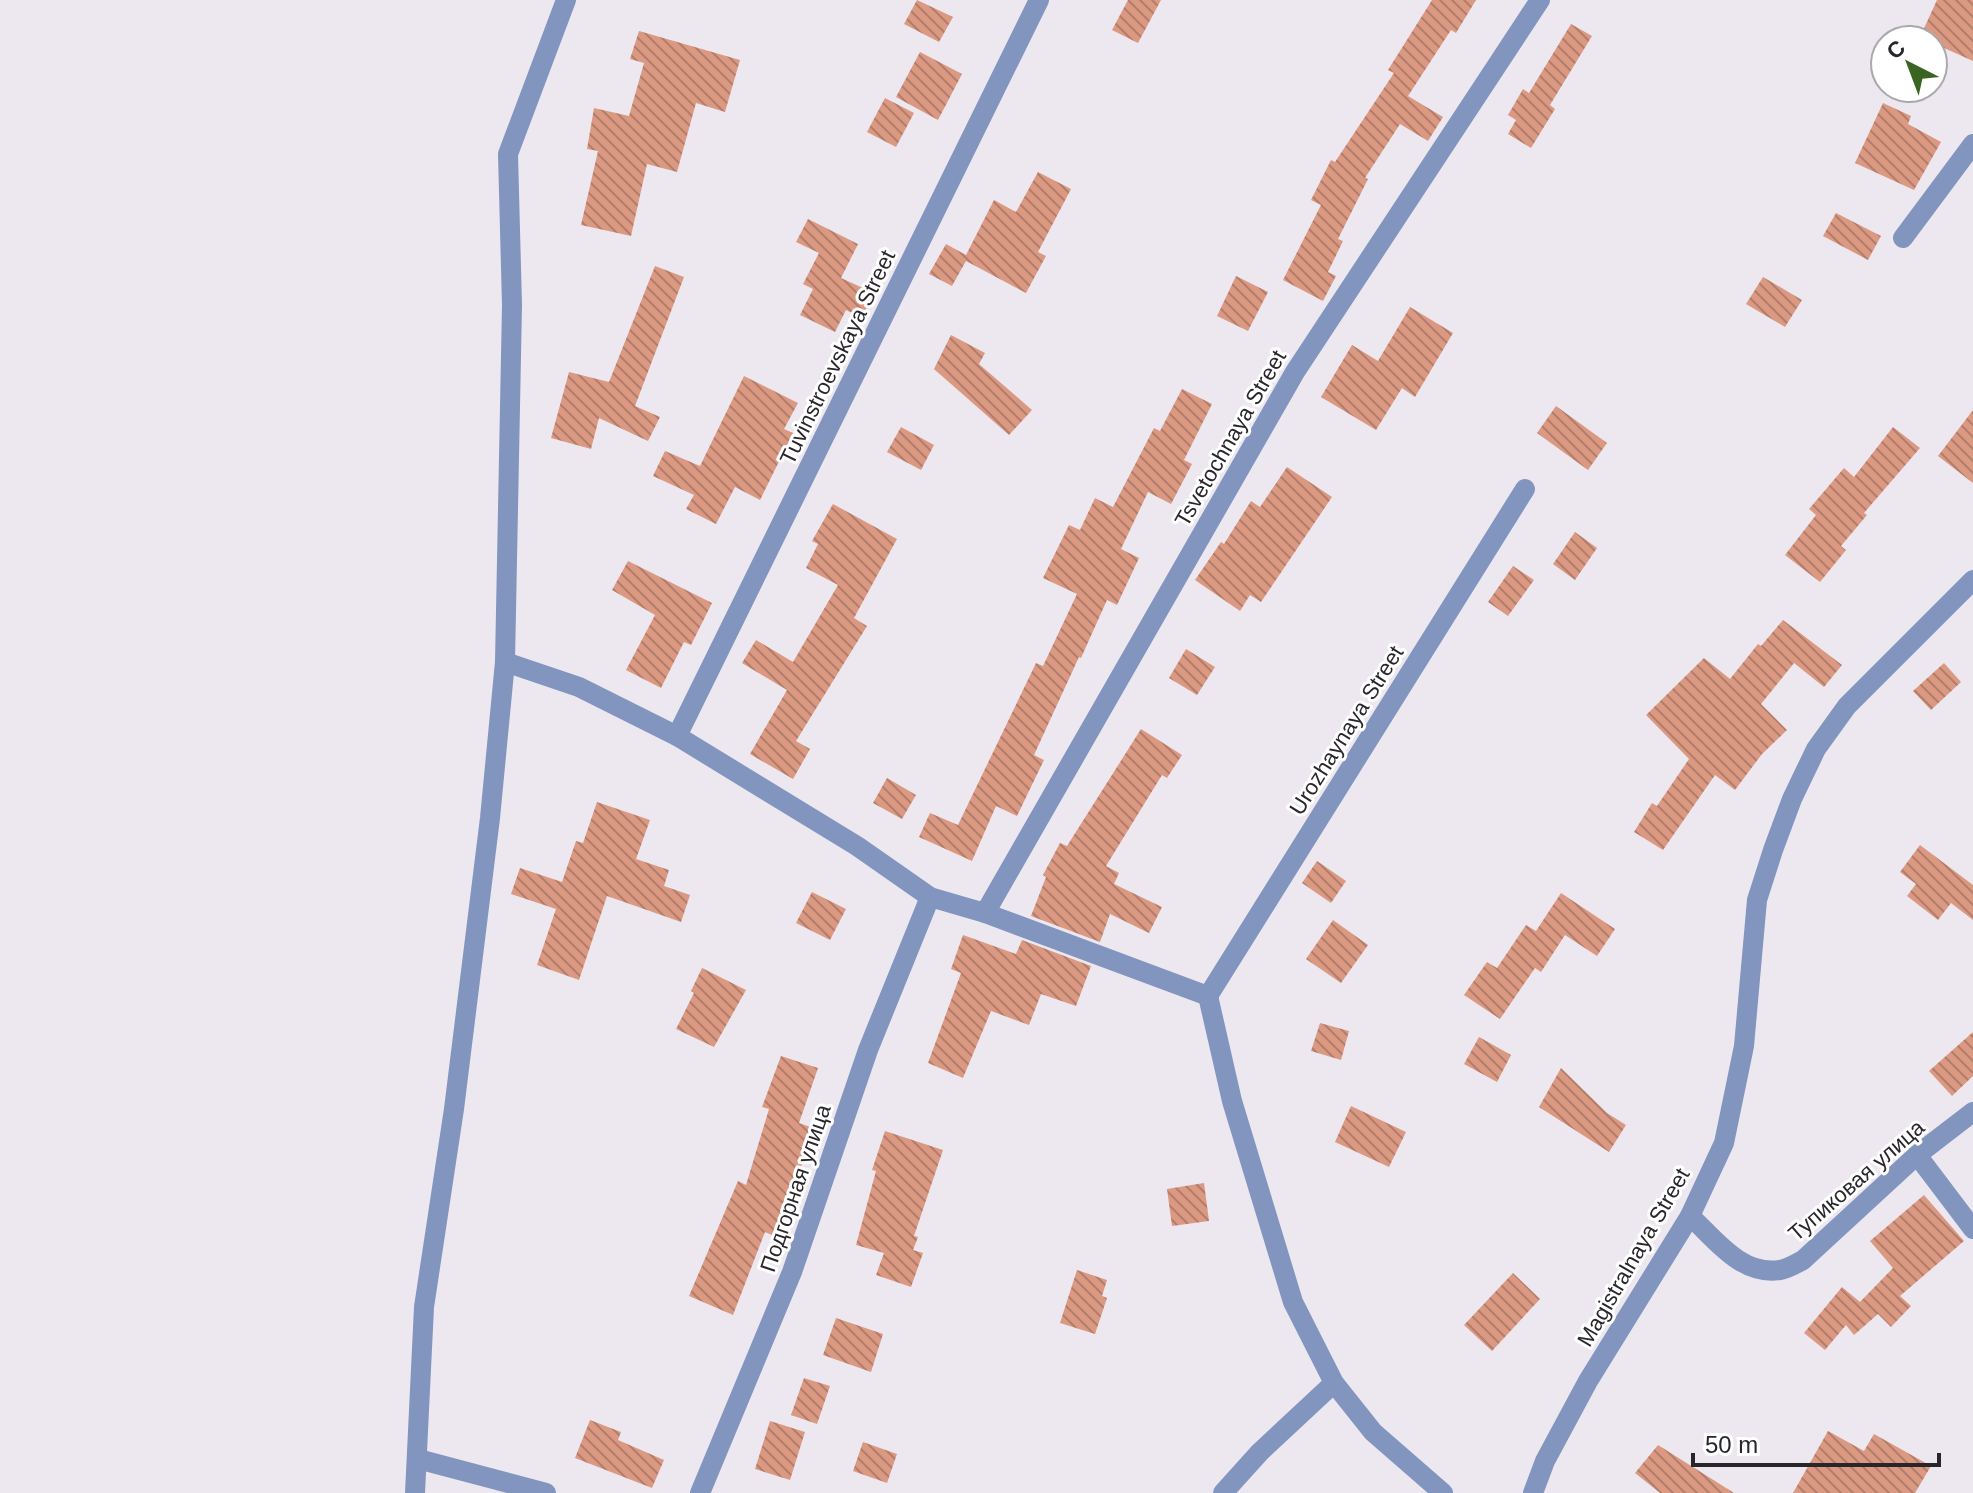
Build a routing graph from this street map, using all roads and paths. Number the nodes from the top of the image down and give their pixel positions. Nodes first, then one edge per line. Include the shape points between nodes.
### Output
1 (566, 0) edge
2 (1039, 0) edge
3 (1540, 0) edge
4 (1973, 144) edge
5 (1903, 238) dead end
6 (1525, 489) dead end
7 (1973, 580) edge
8 (505, 662) junction
9 (677, 736) junction
10 (930, 897) junction
11 (985, 913) junction
12 (1208, 996) junction
13 (1973, 1112) edge
14 (1917, 1155) junction
15 (1690, 1216) junction
16 (1973, 1229) edge
17 (1334, 1383) junction
18 (418, 1459) junction
19 (415, 1493) edge
20 (546, 1493) edge
21 (700, 1493) edge
22 (1223, 1493) edge
23 (1443, 1493) edge
24 (1533, 1493) edge

1 - 8 street via 508,154 512,305
2 - 9 street, Tuvinstroevskaya Street
3 - 11 street, Tsvetochnaya Street via 1295,372
4 - 5 street
6 - 12 street, Urozhaynaya Street
7 - 15 street, Magistralnaya Street via 1847,706 1816,749 1792,799 1757,900 1744,1046 1724,1143
8 - 9 street via 579,687
8 - 18 street via 456,1094 424,1307
9 - 10 street
10 - 11 street
10 - 21 street, Подгорная улица via 868,1050 792,1272
11 - 12 street
12 - 17 street via 1232,1101 1293,1302
13 - 14 street, Тупиковая улица
14 - 15 street, Тупиковая улица via 1803,1260 1781,1270 1756,1270 1733,1257
14 - 16 street
15 - 24 street, Magistralnaya Street via 1588,1381
17 - 22 street
17 - 23 street via 1373,1432
18 - 19 street
18 - 20 street

